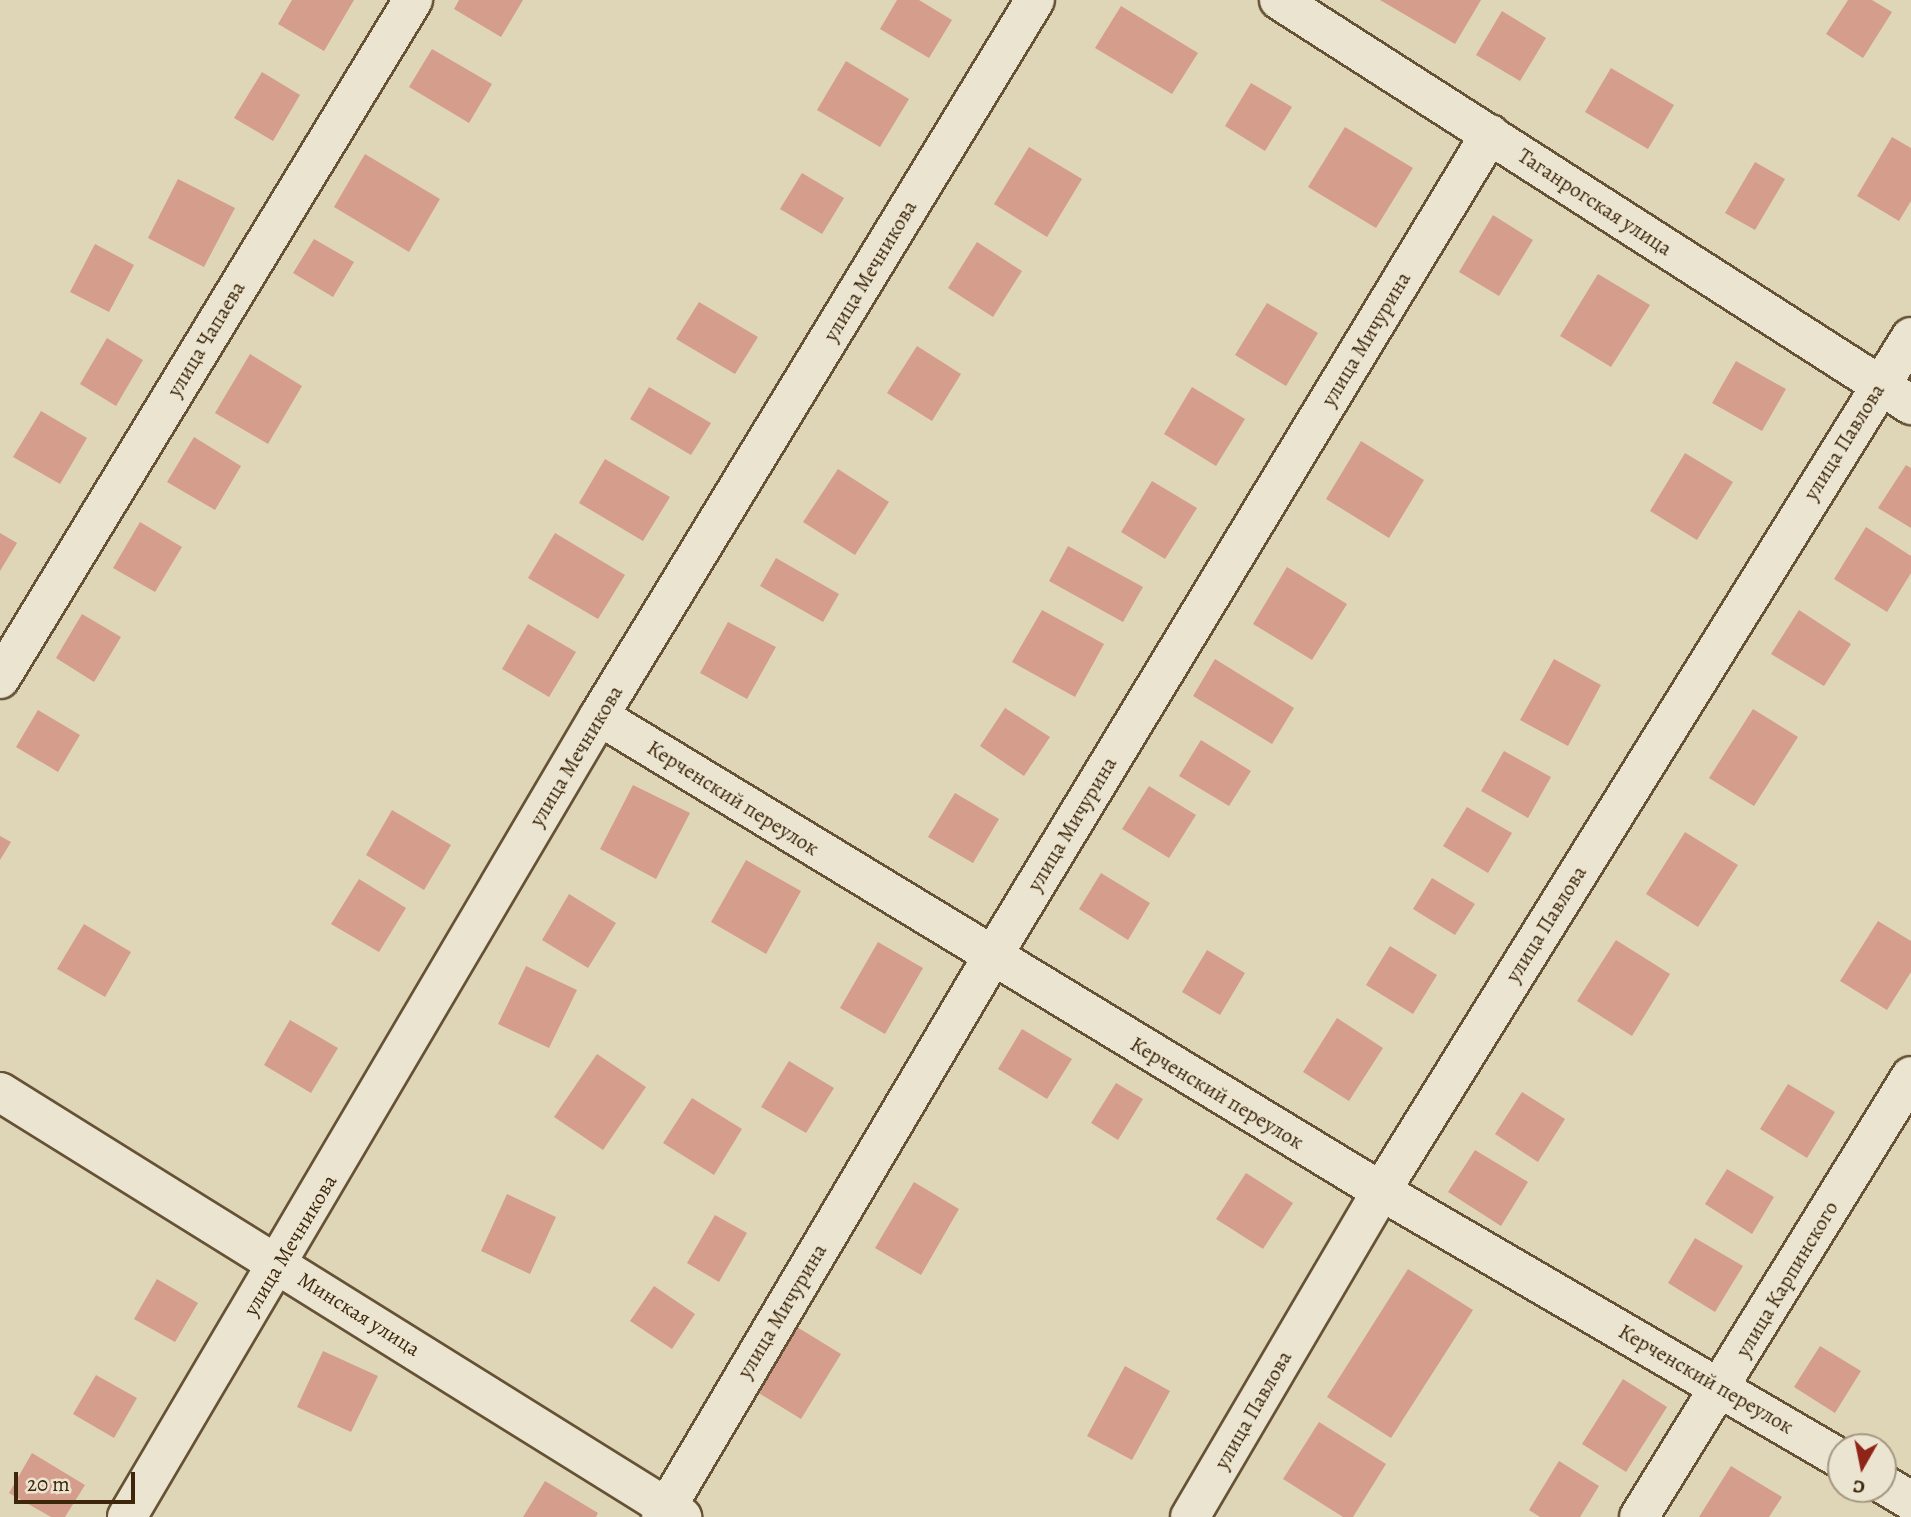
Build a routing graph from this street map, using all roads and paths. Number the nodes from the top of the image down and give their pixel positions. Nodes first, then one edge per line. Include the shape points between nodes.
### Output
1 (413, 0) edge
2 (1035, 0) edge
3 (1279, 0) edge
4 (1490, 134) junction
5 (1911, 337) edge
6 (1895, 395) edge
7 (0, 679) edge
8 (599, 716) junction
9 (992, 957) junction
10 (1911, 1076) edge
11 (0, 1092) edge
12 (1381, 1191) junction
13 (279, 1264) junction
14 (1721, 1387) junction
15 (1827, 1451) edge
16 (670, 1513) edge
17 (127, 1517) edge
18 (1190, 1517) edge
19 (1639, 1517) edge

1 - 7 street, улица Чапаева
2 - 8 street, улица Мечникова
3 - 4 street, Таганрогская улица
4 - 6 street, Таганрогская улица
4 - 9 street, улица Мичурина
5 - 6 street, улица Павлова
6 - 12 street, улица Павлова
8 - 9 street, Керченский переулок
8 - 13 street, улица Мечникова
9 - 12 street, Керченский переулок
9 - 16 street, улица Мичурина
10 - 14 street, улица Карпинского
11 - 13 street, Минская улица
12 - 14 street, Керченский переулок
12 - 18 street, улица Павлова
13 - 16 street, Минская улица
13 - 17 street, улица Мечникова
14 - 15 street, Керченский переулок
14 - 19 street, улица Карпинского

